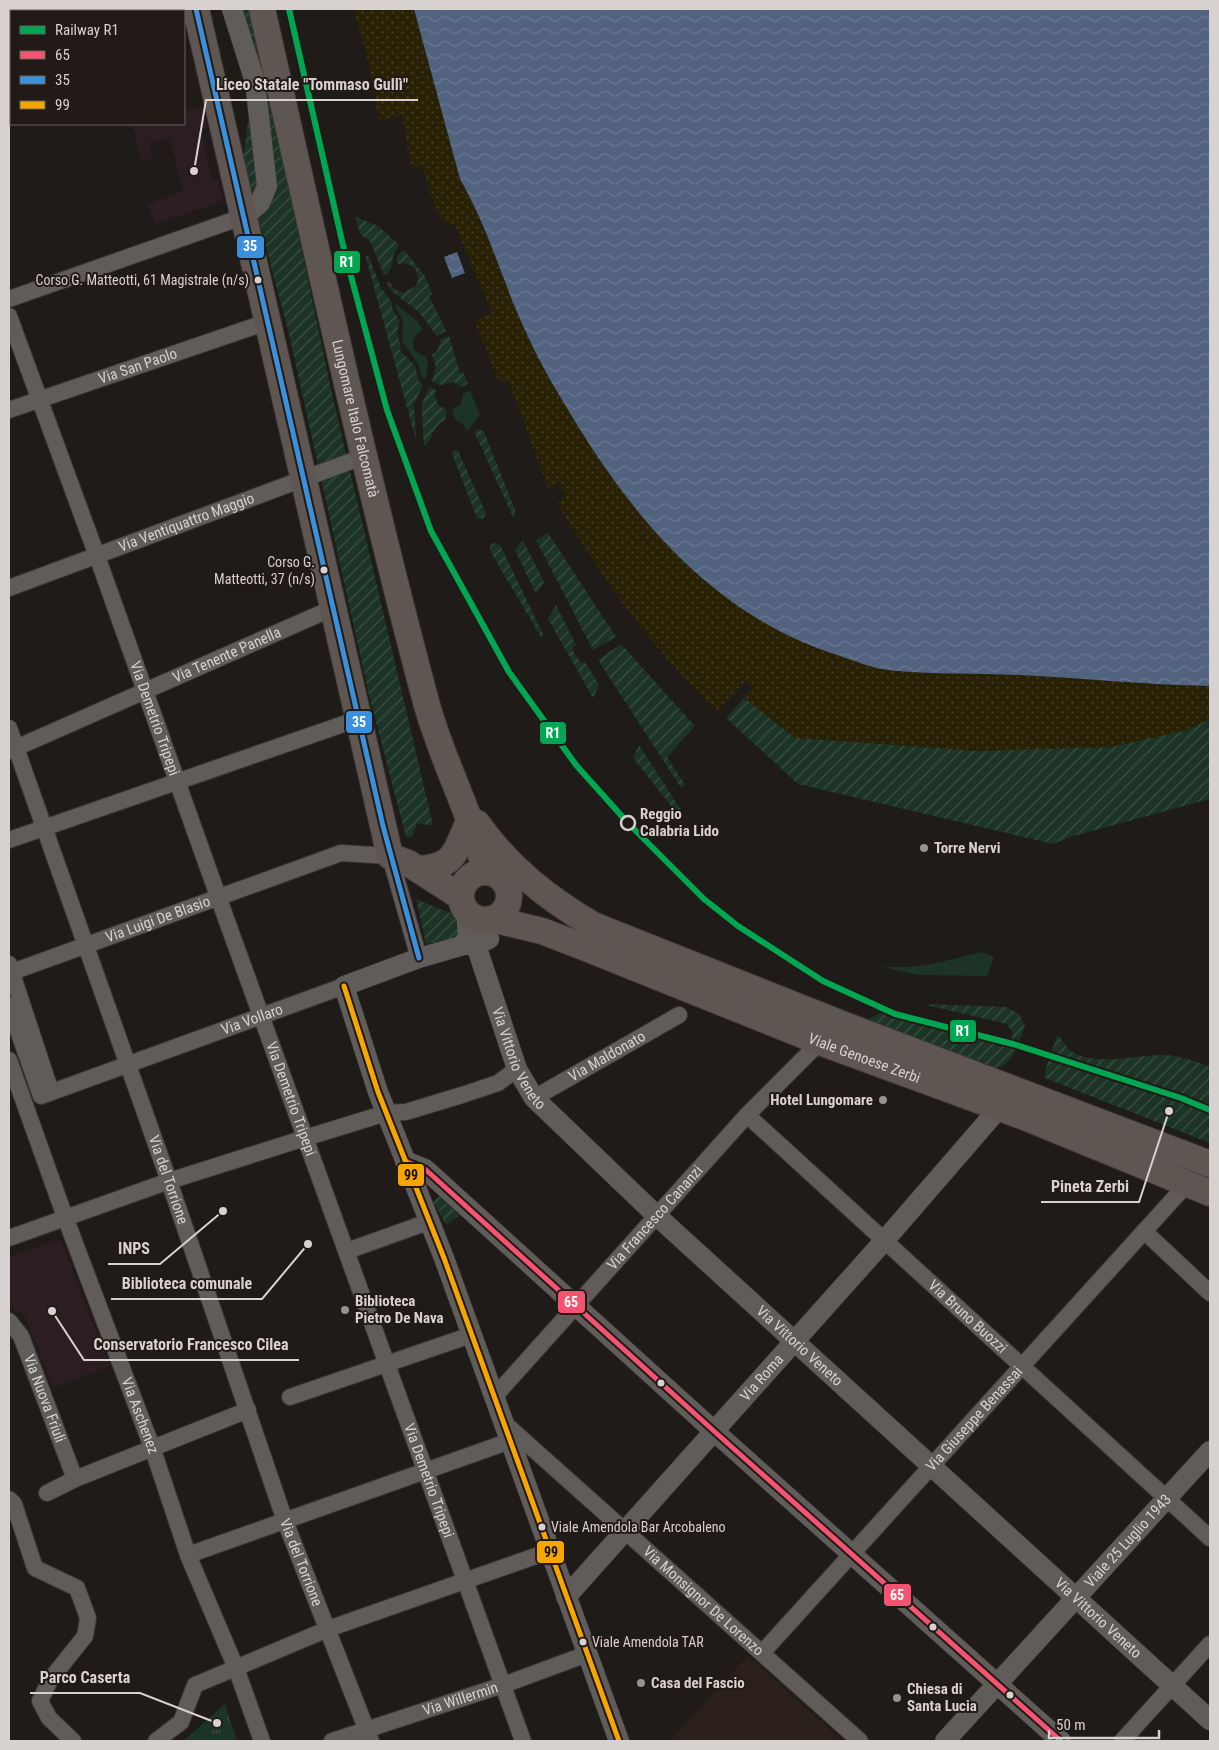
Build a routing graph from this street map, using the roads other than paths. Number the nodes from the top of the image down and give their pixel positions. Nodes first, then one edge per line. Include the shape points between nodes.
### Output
1 (196, 9) edge
2 (232, 9) edge
3 (262, 9) edge
4 (266, 79) junction
5 (245, 216) junction
6 (9, 299) edge
7 (9, 316) edge
8 (267, 322) junction
9 (39, 400) junction
10 (9, 410) edge
11 (364, 456) junction
12 (303, 479) junction
13 (97, 556) junction
14 (9, 588) edge
15 (333, 608) junction
16 (145, 691) junction
17 (358, 719) junction
18 (9, 728) edge
19 (12, 749) edge
20 (178, 782) junction
21 (466, 813) junction
22 (44, 828) junction
23 (9, 840) edge
24 (390, 856) junction
25 (419, 869) junction
26 (485, 871) junction
27 (521, 888) junction
28 (218, 898) junction
29 (463, 904) junction
30 (492, 919) junction
31 (518, 926) junction
32 (85, 945) junction
33 (470, 945) junction
34 (419, 958) junction
35 (10, 968) edge
36 (344, 986) junction
37 (9, 1005) edge
38 (679, 1015) dead end
39 (261, 1016) junction
40 (820, 1042) junction
41 (9, 1060) edge
42 (128, 1064) junction
43 (517, 1069) junction
44 (46, 1094) junction
45 (1008, 1095) junction
46 (534, 1098) junction
47 (16, 1105) edge
48 (386, 1112) junction
49 (747, 1116) junction
50 (306, 1138) junction
51 (405, 1161) junction
52 (1210, 1164) edge
53 (169, 1182) junction
54 (1199, 1189) edge
55 (657, 1216) junction
56 (65, 1217) junction
57 (428, 1222) junction
58 (1144, 1231) junction
59 (9, 1238) edge
60 (884, 1241) junction
61 (347, 1251) junction
62 (1210, 1293) edge
63 (576, 1306) junction
64 (9, 1321) edge
65 (471, 1334) junction
66 (795, 1342) junction
67 (387, 1364) junction
68 (1021, 1366) junction
69 (290, 1397) dead end
70 (494, 1397) junction
71 (248, 1410) junction
72 (502, 1421) junction
73 (715, 1432) junction
74 (510, 1442) junction
75 (152, 1447) junction
76 (1210, 1451) edge
77 (931, 1466) junction
78 (426, 1472) junction
79 (75, 1479) junction
80 (47, 1493) dead end
81 (1166, 1498) junction
82 (11, 1502) edge
83 (285, 1521) junction
84 (627, 1530) junction
85 (1210, 1538) edge
86 (550, 1551) junction
87 (850, 1553) junction
88 (188, 1556) junction
89 (465, 1580) junction
90 (566, 1597) junction
91 (1076, 1598) junction
92 (328, 1629) junction
93 (1210, 1644) edge
94 (762, 1653) junction
95 (587, 1654) junction
96 (236, 1668) junction
97 (998, 1683) junction
98 (503, 1685) junction
99 (1172, 1686) junction
100 (1210, 1720) edge
101 (369, 1735) edge
102 (73, 1741) edge
103 (156, 1741) edge
104 (262, 1741) edge
105 (332, 1741) edge
106 (523, 1741) edge
107 (619, 1741) edge
108 (860, 1741) edge
109 (945, 1741) edge
110 (1061, 1741) edge
111 (1122, 1741) edge

1 - 5 main road
2 - 4 street
3 - 4 main road, Lungomare Italo Falcomatà
4 - 5 street via 267,186 260,203
4 - 11 main road, Lungomare Italo Falcomatà
5 - 6 street
5 - 8 main road
7 - 9 street, Via Demetrio Tripepi
8 - 9 street, Via San Paolo
8 - 12 main road
9 - 10 street, Via San Paolo
9 - 13 street, Via Demetrio Tripepi
11 - 12 street, Via Ventiquattro Maggio
11 - 21 main road, Lungomare Italo Falcomatà via 431,721
12 - 13 street, Via Ventiquattro Maggio
12 - 15 main road
13 - 14 street, Via Ventiquattro Maggio
13 - 16 street, Via Demetrio Tripepi
15 - 16 street, Via Tenente Panella
15 - 17 main road
16 - 19 street, Via Tenente Panella
16 - 20 street, Via Demetrio Tripepi
17 - 20 street
17 - 24 main road
18 - 19 street, Via del Torrione
19 - 22 street, Via del Torrione
20 - 22 street
20 - 28 street, Via Demetrio Tripepi
21 - 25 main road via 452,858 438,868
21 - 26 main road, Lungomare Italo Falcomatà
21 - 27 main road, Viale Genoese Zerbi via 499,852
22 - 23 street
22 - 32 street, Via del Torrione
24 - 25 main road
24 - 28 street, Via Luigi De Blasio via 341,853
24 - 34 street
25 - 29 main road
26 - 27 main road
26 - 29 main road via 470,876 465,882
27 - 30 main road via 504,912
27 - 45 main road, Viale Genoese Zerbi via 593,925 656,952
28 - 32 street, Via Luigi De Blasio
28 - 39 street, Via Demetrio Tripepi
29 - 30 main road via 477,919
29 - 33 street
30 - 31 main road, Viale Genoese Zerbi
30 - 33 street
31 - 33 street
31 - 40 main road, Viale Genoese Zerbi via 542,931
32 - 35 street, Via Luigi De Blasio
32 - 42 street, Via del Torrione
33 - 34 street, Via Vollaro
33 - 43 street, Via Vittorio Veneto
34 - 36 street, Via Vollaro
35 - 44 street
36 - 39 street, Via Vollaro
36 - 48 street
37 - 44 street
38 - 46 street, Via Maldonato
39 - 42 street, Via Vollaro
39 - 50 street, Via Demetrio Tripepi
40 - 45 main road, Viale Genoese Zerbi
40 - 49 street, Via Francesco Cananzi
41 - 47 street, Via Aschenez
42 - 44 street, Via Vollaro
42 - 53 street, Via del Torrione
43 - 46 street, Via Vittorio Veneto
43 - 48 street via 498,1083 471,1092 406,1112
45 - 52 main road, Viale Genoese Zerbi
45 - 54 main road, Viale Genoese Zerbi
45 - 60 street, Via Roma
46 - 55 street, Via Vittorio Veneto
47 - 56 street, Via Aschenez
48 - 50 street
48 - 51 street
49 - 55 street, Via Francesco Cananzi
49 - 60 street, Via Bruno Buozzi
50 - 53 street
50 - 61 street, Via Demetrio Tripepi
51 - 57 street
51 - 63 street via 425,1169
53 - 56 street
53 - 71 street, Via del Torrione
54 - 58 street, Via Giuseppe Benassai
55 - 63 street, Via Francesco Cananzi
55 - 66 street, Via Vittorio Veneto
56 - 59 street
56 - 75 street, Via Aschenez
57 - 61 street
57 - 65 street
58 - 62 street
58 - 68 street, Via Giuseppe Benassai
60 - 66 street, Via Roma
60 - 68 street, Via Bruno Buozzi
61 - 67 street, Via Demetrio Tripepi
63 - 70 street, Via Francesco Cananzi
63 - 73 street
64 - 79 street, Via Nuova Friuli via 21,1336
65 - 67 street
65 - 70 street
66 - 73 street, Via Roma
66 - 77 street, Via Vittorio Veneto
67 - 69 street
67 - 78 street, Via Demetrio Tripepi
68 - 77 street, Via Giuseppe Benassai
68 - 81 street, Via Bruno Buozzi
70 - 72 street
71 - 75 street
71 - 83 street, Via del Torrione
72 - 74 street
72 - 84 street, Via Monsignor De Lorenzo
73 - 84 street, Via Roma
73 - 87 street
74 - 78 street
74 - 86 street
75 - 79 street
75 - 88 street, Via Aschenez
76 - 81 street, Viale 25 Luglio 1943
77 - 87 street, Via Giuseppe Benassai
77 - 91 street, Via Vittorio Veneto
78 - 83 street
78 - 89 street, Via Demetrio Tripepi
79 - 80 street
81 - 85 street, Via Bruno Buozzi
81 - 91 street, Viale 25 Luglio 1943
82 - 102 street via 35,1568 77,1588 88,1618 85,1636 50,1680 40,1701 49,1718
83 - 88 street
83 - 92 street, Via del Torrione
84 - 90 street, Via Roma
84 - 94 street, Via Monsignor De Lorenzo
86 - 89 street
86 - 90 street
87 - 94 street, Via Giuseppe Benassai
87 - 97 street
88 - 96 street, Via Aschenez
89 - 92 street
89 - 98 street, Via Demetrio Tripepi
90 - 95 street
91 - 97 street, Viale 25 Luglio 1943
91 - 99 street, Via Vittorio Veneto
92 - 96 street
92 - 101 street, Via del Torrione
93 - 99 street
94 - 108 street, Via Monsignor De Lorenzo
95 - 98 street, Via Willermin
95 - 107 street
96 - 103 street via 195,1685 181,1722
96 - 104 street, Via Aschenez
97 - 109 street, Viale 25 Luglio 1943
97 - 110 street
98 - 101 street, Via Willermin
98 - 106 street, Via Demetrio Tripepi
99 - 100 street, Via Vittorio Veneto
99 - 111 street
101 - 105 street, Via Willermin

